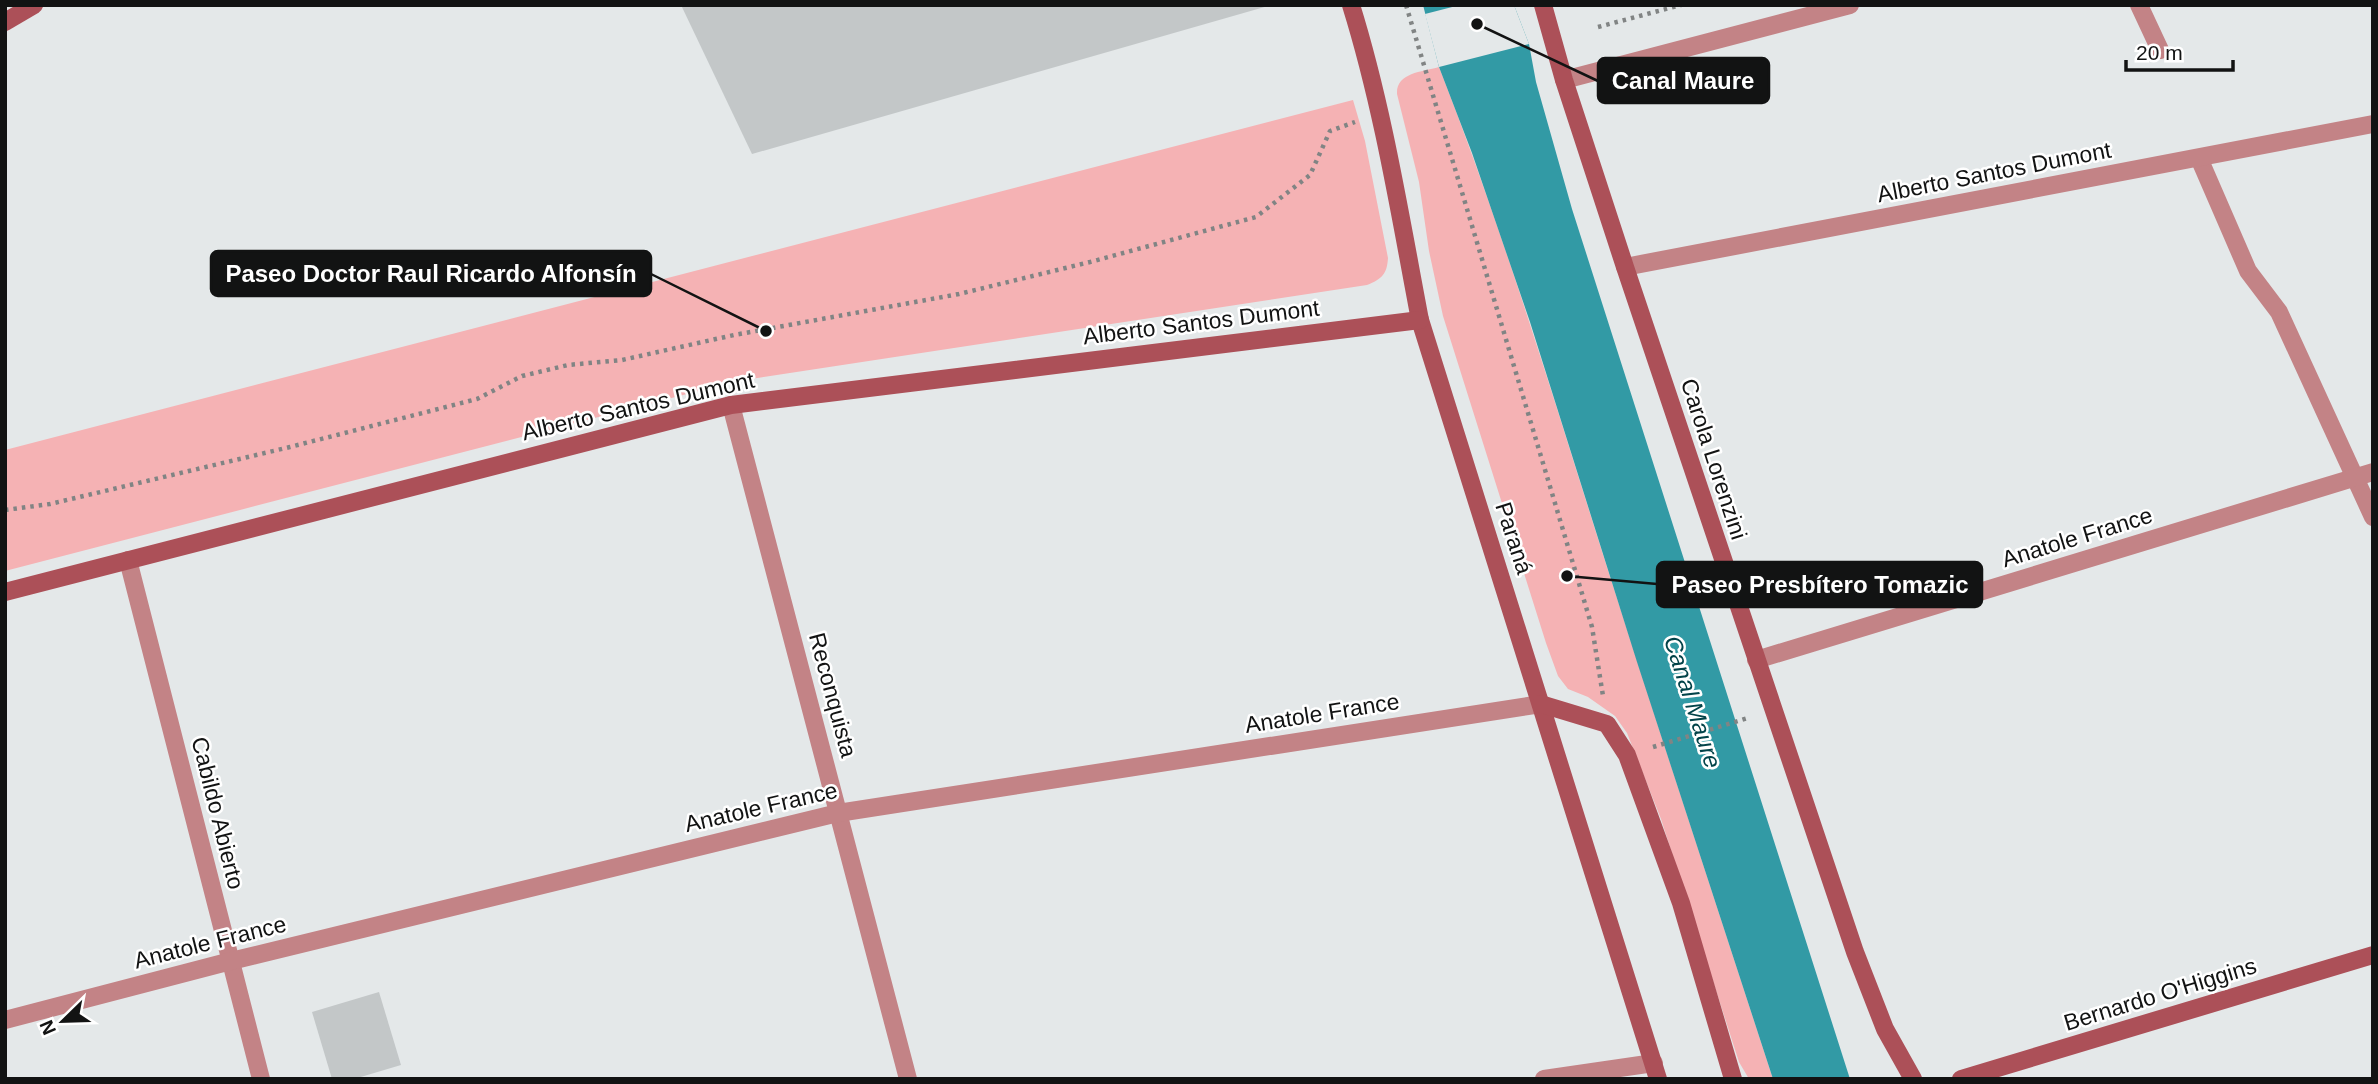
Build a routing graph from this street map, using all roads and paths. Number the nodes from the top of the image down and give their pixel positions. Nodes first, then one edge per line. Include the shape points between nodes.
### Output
1 (34, 5) edge
2 (1351, 5) edge
3 (1406, 5) edge
4 (1543, 5) edge
5 (1681, 5) edge
6 (1850, 5) edge
7 (2139, 5) edge
8 (5, 22) edge
9 (1598, 27) dead end
10 (2160, 50) dead end
11 (1564, 80) junction
12 (1378, 114) junction
13 (2373, 124) edge
14 (2199, 158) junction
15 (1625, 268) junction
16 (1420, 320) junction
17 (731, 404) junction
18 (2373, 472) edge
19 (2355, 478) junction
20 (5, 510) edge
21 (2373, 517) edge
22 (128, 560) junction
23 (5, 592) edge
24 (1756, 660) junction
25 (1541, 704) junction
26 (1735, 722) dead end
27 (1607, 724) junction
28 (1664, 744) dead end
29 (838, 813) junction
30 (2373, 955) edge
31 (231, 961) junction
32 (5, 1020) edge
33 (1656, 1071) edge
34 (261, 1079) edge
35 (908, 1079) edge
36 (1544, 1079) edge
37 (1733, 1079) edge
38 (1913, 1079) edge
39 (1961, 1079) edge

1 - 8 street
2 - 12 street, Paraná
3 - 27 path via 1592,626
4 - 11 street, Carola Lorenzini
5 - 9 path
6 - 11 street
7 - 10 street
11 - 15 street, Carola Lorenzini
12 - 16 street, Paraná
12 - 20 path via 1329,131 1310,175 1256,217 958,294 746,332 622,360 568,365 522,376 477,399 380,425 50,505
13 - 14 street, Alberto Santos Dumont
14 - 15 street, Alberto Santos Dumont
14 - 19 street via 2248,271 2279,312
15 - 24 street, Carola Lorenzini
16 - 17 street, Alberto Santos Dumont
16 - 25 street, Paraná
17 - 22 street, Alberto Santos Dumont
17 - 29 street, Reconquista
18 - 19 street, Anatole France
19 - 21 street
19 - 24 street, Anatole France
22 - 23 street, Alberto Santos Dumont
22 - 31 street, Cabildo Abierto
24 - 38 street, Carola Lorenzini via 1855,952 1885,1029
25 - 27 street
25 - 29 street, Anatole France
25 - 33 street, Paraná
26 - 28 path
27 - 37 street via 1627,755 1681,903
29 - 31 street, Anatole France
29 - 35 street, Reconquista
30 - 39 street, Bernardo O'Higgins
31 - 32 street, Anatole France
31 - 34 street, Cabildo Abierto
33 - 36 street

